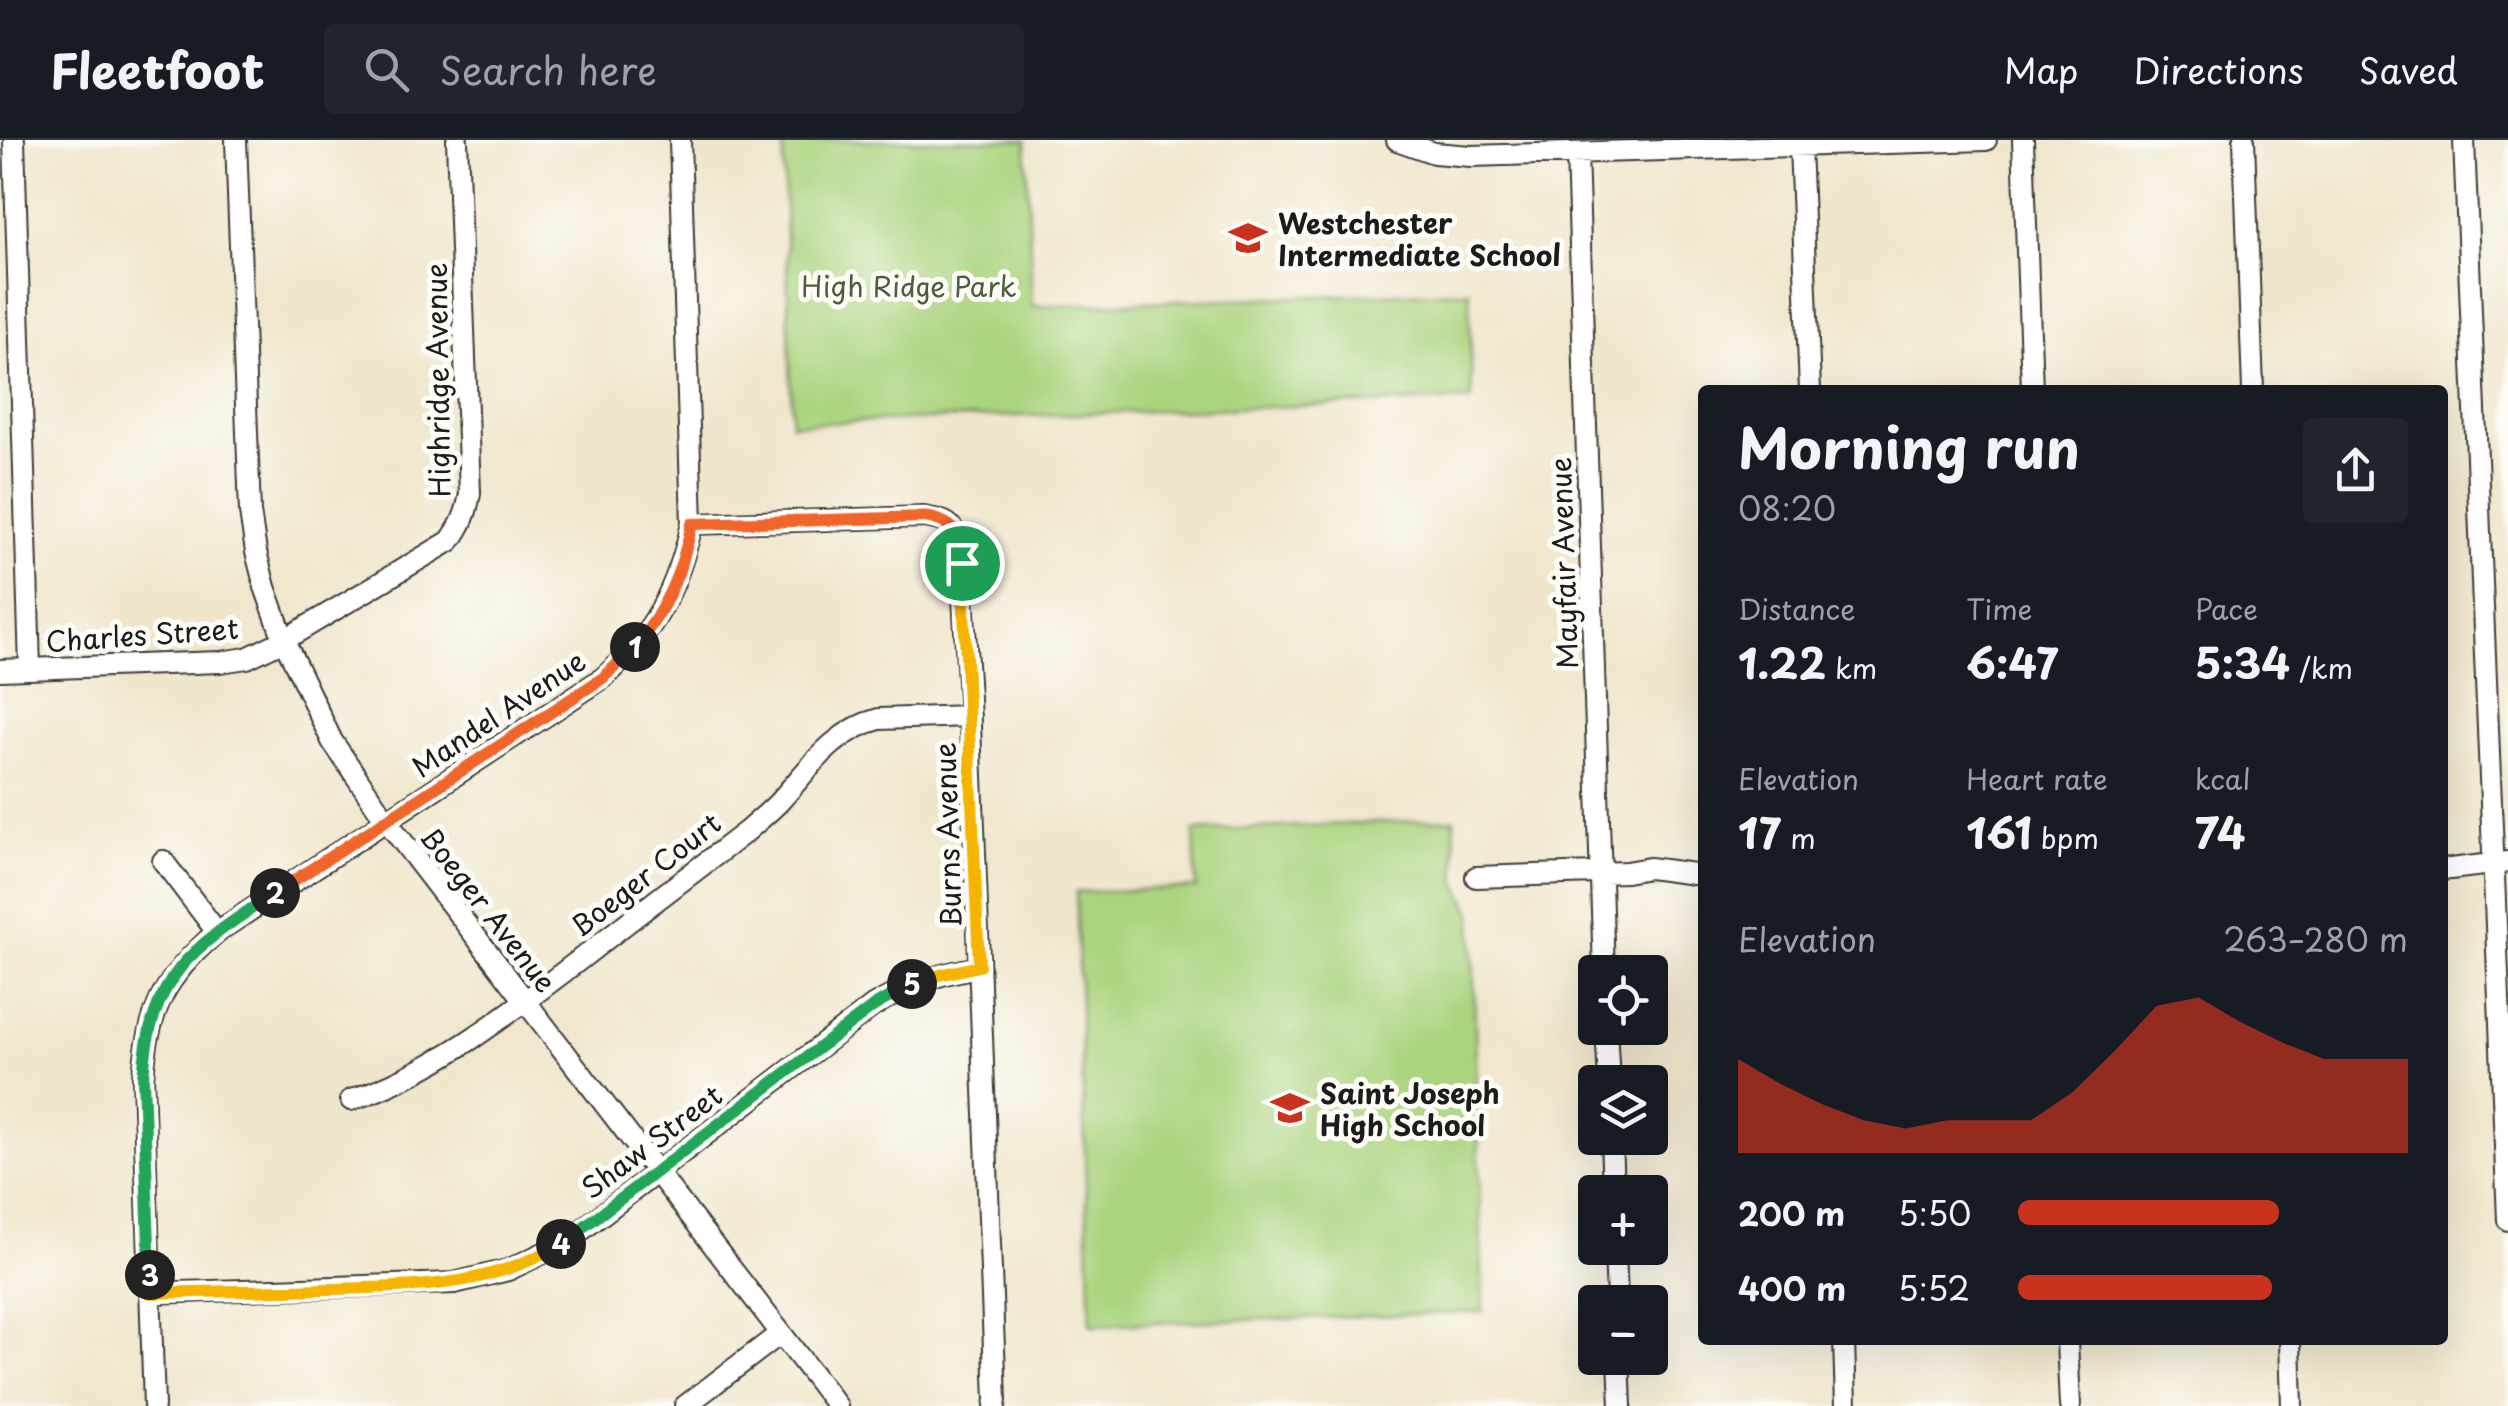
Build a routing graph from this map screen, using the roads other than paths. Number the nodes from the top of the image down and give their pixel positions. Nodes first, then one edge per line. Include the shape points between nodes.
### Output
1 (14, 140) edge
2 (236, 140) edge
3 (457, 140) edge
4 (680, 140) edge
5 (1397, 140) edge
6 (1986, 140) edge
7 (2023, 140) edge
8 (2244, 140) edge
9 (2464, 140) edge
10 (1800, 146) junction
11 (1577, 152) junction
12 (1810, 385) edge
13 (2032, 385) edge
14 (2253, 385) edge
15 (692, 524) junction
16 (284, 640) junction
17 (30, 669) junction
18 (0, 670) edge
19 (970, 716) junction
20 (386, 820) junction
21 (163, 862) dead end
22 (2501, 864) edge
23 (2448, 869) edge
24 (1600, 873) junction
25 (1698, 874) edge
26 (1476, 877) dead end
27 (217, 932) junction
28 (1603, 955) edge
29 (979, 966) junction
30 (526, 1001) junction
31 (351, 1100) dead end
32 (657, 1172) junction
33 (2508, 1220) edge
34 (150, 1293) junction
35 (780, 1334) junction
36 (1844, 1345) edge
37 (2067, 1345) edge
38 (2290, 1345) edge
39 (1620, 1375) edge
40 (154, 1406) edge
41 (685, 1406) edge
42 (837, 1406) edge
43 (994, 1406) edge
44 (1621, 1406) edge
45 (1846, 1406) edge
46 (2070, 1406) edge
47 (2292, 1406) edge

1 - 17 street
2 - 16 street, Boeger Avenue via 250,512 264,587
3 - 16 street, Highridge Avenue via 466,514 433,553
4 - 15 street, Mandel Avenue
5 - 11 street via 1470,156
6 - 10 street
7 - 13 street
8 - 14 street
9 - 22 street
10 - 11 street
10 - 12 street
11 - 24 street, Mayfair Avenue
15 - 19 street, Burns Avenue via 945,520 960,545
15 - 20 street, Mandel Avenue via 670,597 626,658
16 - 17 street, Charles Street via 235,661
16 - 20 street, Boeger Avenue via 332,742
17 - 18 street, Charles Street
19 - 29 street, Burns Avenue
19 - 30 street, Boeger Court via 878,719 845,733 748,830
20 - 27 street, Mandel Avenue
20 - 30 street, Boeger Avenue
21 - 27 street
22 - 23 street
22 - 33 street
24 - 25 street via 1649,868
24 - 26 street
24 - 28 street, Mayfair Avenue
27 - 34 street, Mandel Avenue via 172,976 145,1053
29 - 32 street, Shaw Street via 913,984 874,1006
29 - 43 street, Burns Avenue
30 - 31 street, Boeger Court via 436,1063
30 - 32 street, Boeger Avenue
32 - 34 street, Shaw Street via 558,1246 480,1279
32 - 35 street, Boeger Avenue
34 - 40 street, Mandel Avenue
35 - 41 street
35 - 42 street, Boeger Avenue
36 - 45 street
37 - 46 street
38 - 47 street
39 - 44 street

